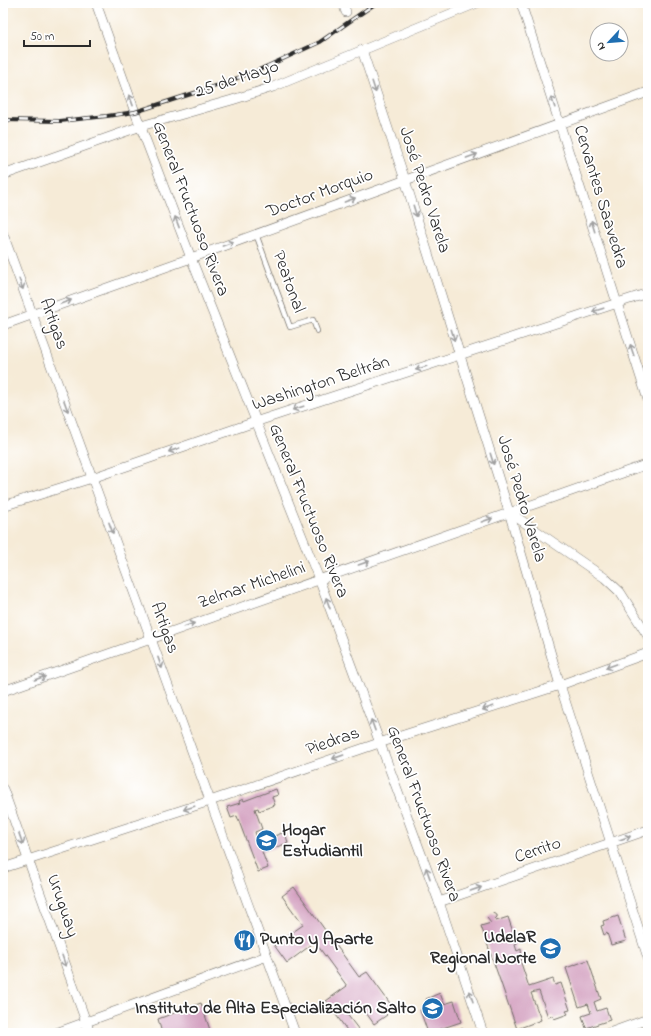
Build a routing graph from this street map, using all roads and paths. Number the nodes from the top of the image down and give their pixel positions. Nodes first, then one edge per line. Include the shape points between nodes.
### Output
1 (96, 3) edge
2 (343, 3) edge
3 (477, 3) edge
4 (521, 3) edge
5 (346, 12) dead end
6 (362, 50) junction
7 (648, 92) edge
8 (561, 124) junction
9 (141, 126) junction
10 (3, 174) edge
11 (405, 180) junction
12 (3, 234) edge
13 (256, 234) junction
14 (191, 258) junction
15 (648, 293) edge
16 (617, 303) junction
17 (32, 314) junction
18 (3, 325) edge
19 (317, 331) dead end
20 (460, 356) junction
21 (648, 400) edge
22 (255, 422) junction
23 (648, 464) edge
24 (92, 478) junction
25 (3, 506) edge
26 (509, 512) junction
27 (319, 579) junction
28 (648, 636) edge
29 (151, 638) junction
30 (648, 653) edge
31 (560, 685) junction
32 (3, 690) edge
33 (379, 743) junction
34 (3, 789) edge
35 (210, 801) junction
36 (648, 830) edge
37 (610, 844) junction
38 (29, 860) junction
39 (3, 868) edge
40 (439, 902) junction
41 (267, 956) junction
42 (648, 958) edge
43 (648, 1019) edge
44 (86, 1023) junction
45 (56, 1033) edge
46 (90, 1033) edge
47 (295, 1033) edge
48 (484, 1033) edge
49 (609, 1033) edge

9 -> 1 street, General Fructuoso Rivera
2 - 5 street
3 - 6 street, 25 de Mayo
8 -> 4 street, Cervantes Saavedra
6 - 9 street, 25 de Mayo via 273,87
6 -> 11 street, José Pedro Varela
7 - 8 street, Doctor Morquio
11 -> 8 street, Doctor Morquio
16 -> 8 street, Cervantes Saavedra
9 - 10 street, 25 de Mayo
14 -> 9 street, General Fructuoso Rivera
13 -> 11 street, Doctor Morquio
11 -> 20 street, José Pedro Varela
12 -> 17 street, Artigas
14 -> 13 street, Doctor Morquio
13 - 19 lane, Peatonal via 290,327 313,320
17 -> 14 street, Doctor Morquio
14 - 22 street, General Fructuoso Rivera
15 - 16 street, Washington Beltrán
16 -> 20 street, Washington Beltrán
21 -> 16 street, Cervantes Saavedra
17 - 18 street, Doctor Morquio
17 -> 24 street, Artigas
20 -> 22 street, Washington Beltrán
20 -> 26 street, José Pedro Varela
22 -> 24 street, Washington Beltrán
22 - 27 street, General Fructuoso Rivera
23 - 26 street, Zelmar Michelini
24 - 25 street, Washington Beltrán
24 -> 29 street, Artigas
27 -> 26 street, Zelmar Michelini
26 - 28 street via 606,578 620,592
26 - 31 street, José Pedro Varela
29 -> 27 street, Zelmar Michelini
33 -> 27 street, General Fructuoso Rivera
32 -> 29 street, Zelmar Michelini
29 -> 35 street, Artigas
30 -> 31 street, Piedras
31 -> 33 street, Piedras
31 - 37 street, José Pedro Varela
33 -> 35 street, Piedras
40 -> 33 street, General Fructuoso Rivera
34 -> 38 street, Uruguay
35 -> 38 street, Piedras
35 - 41 street, Artigas
37 -> 36 street, Cerrito
40 -> 37 street, Cerrito
37 - 42 street, José Pedro Varela
38 - 39 street, Piedras
38 -> 44 street, Uruguay
48 -> 40 street, General Fructuoso Rivera
41 - 44 street
41 - 47 street, Artigas
43 - 49 street
44 - 45 street
44 - 46 street, Uruguay

